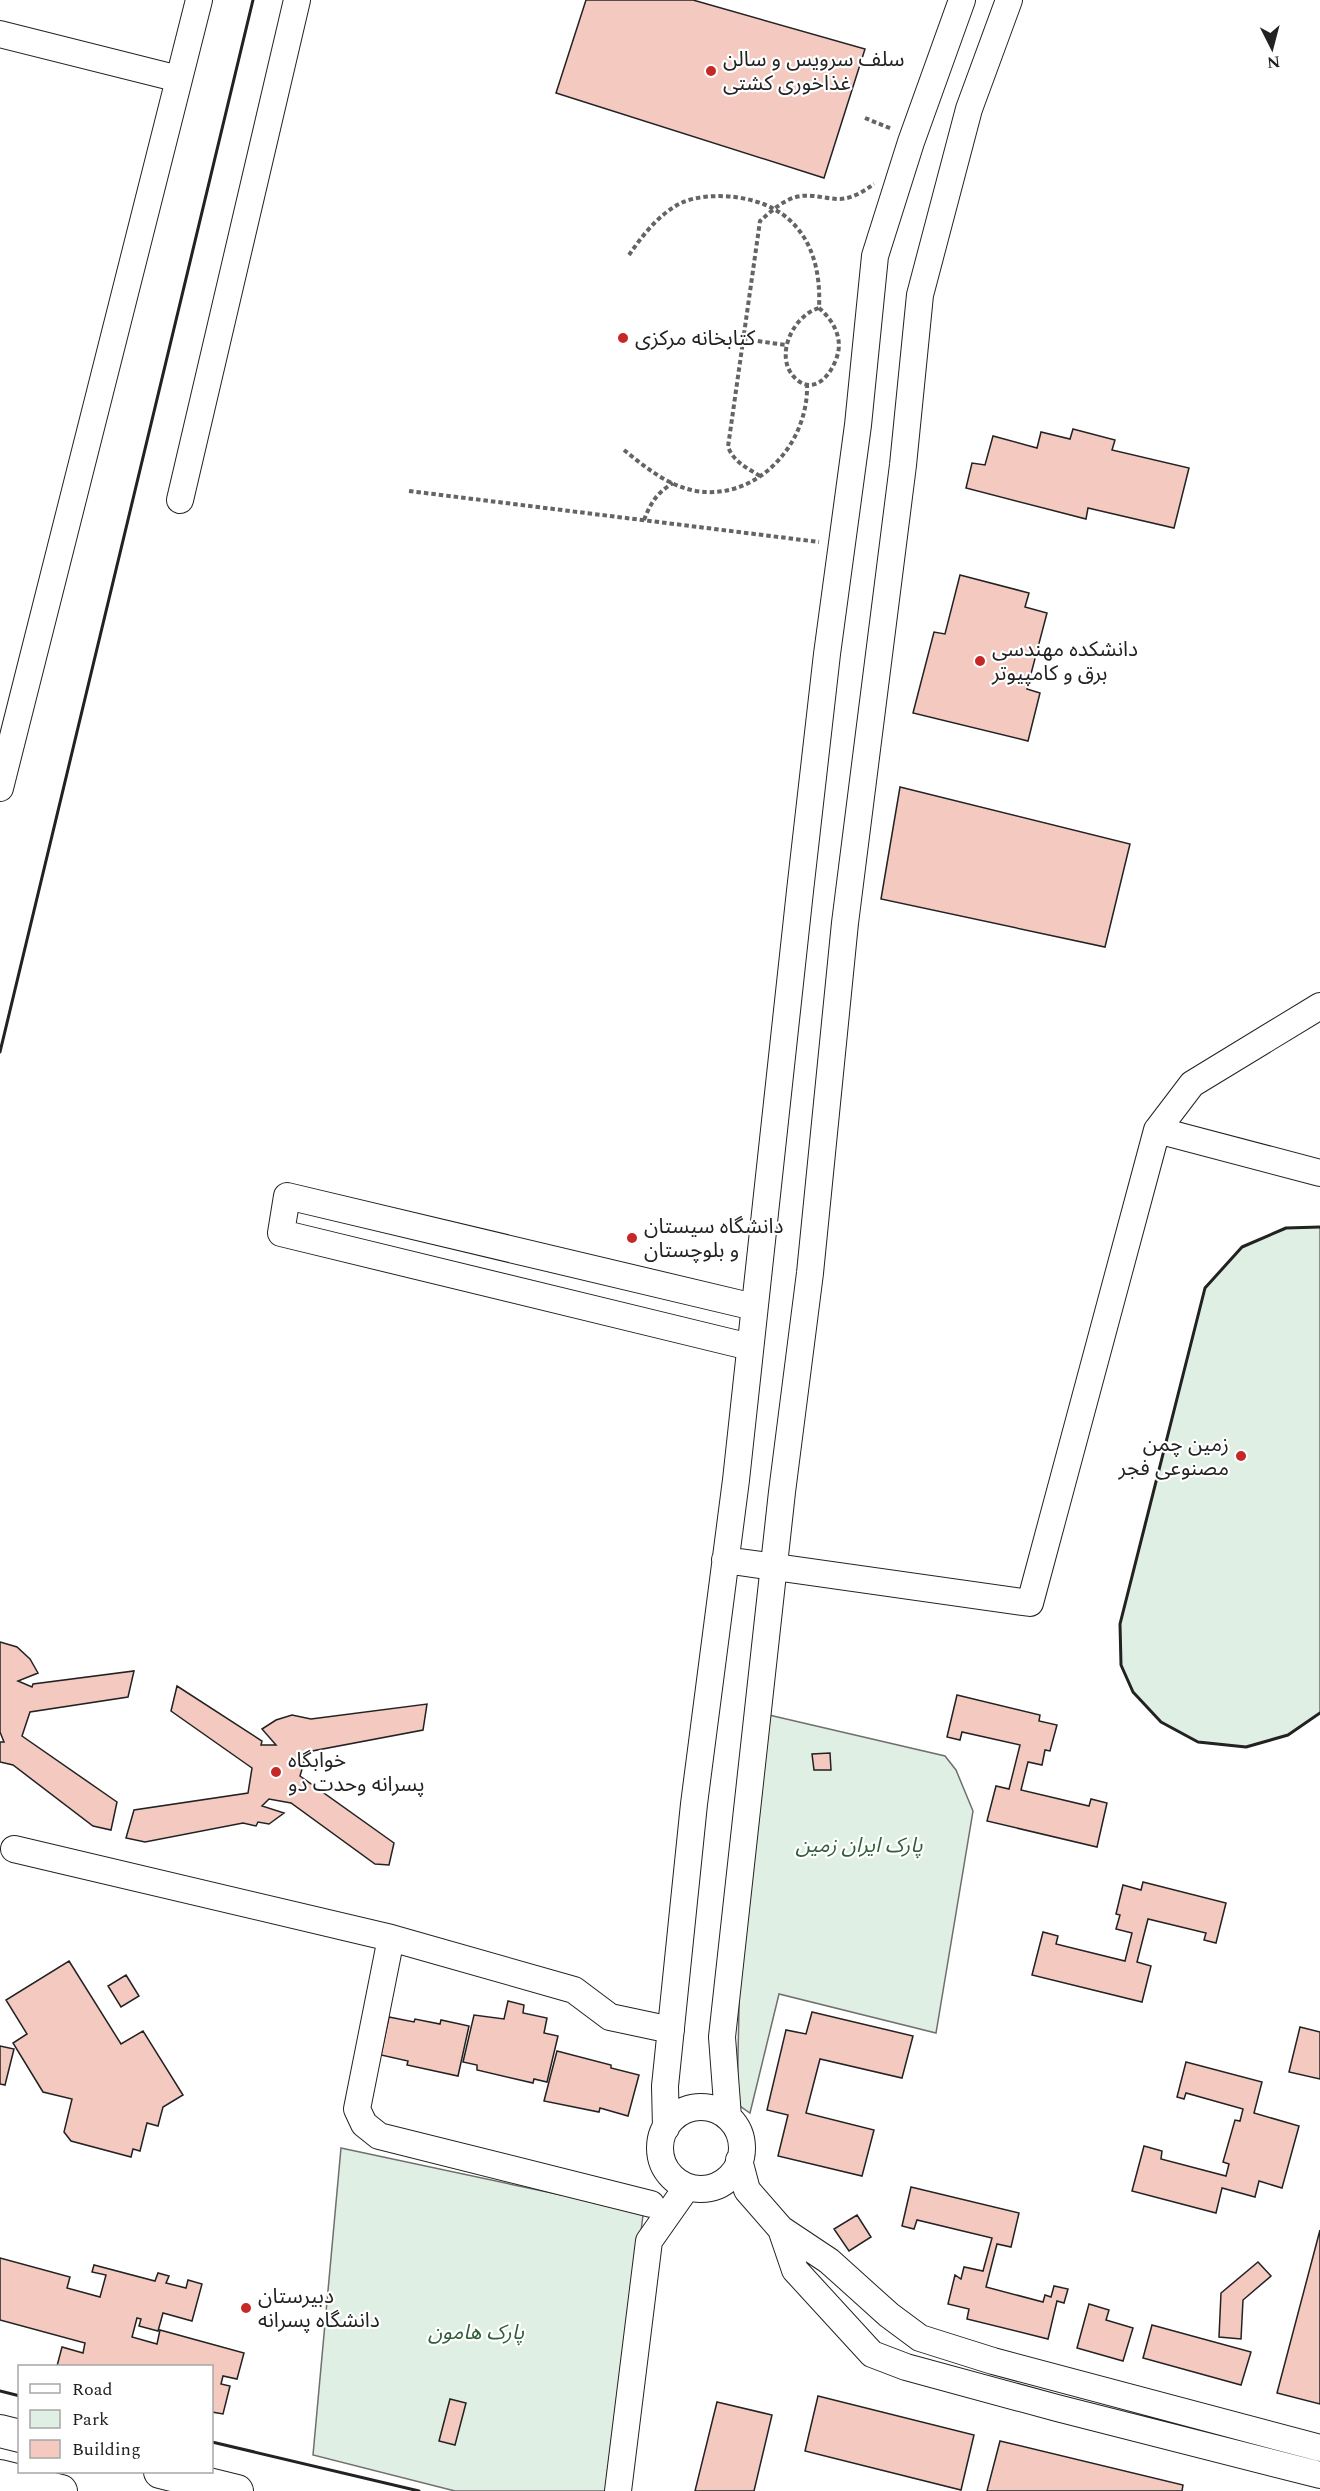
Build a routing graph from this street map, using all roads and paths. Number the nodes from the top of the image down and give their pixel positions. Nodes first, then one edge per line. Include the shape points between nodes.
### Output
1 (199, 0) edge
2 (297, 0) edge
3 (962, 0) edge
4 (1009, 0) edge
5 (0, 34) edge
6 (179, 79) junction
7 (892, 129) dead end
8 (888, 140) dead end
9 (876, 183) dead end
10 (775, 208) junction
11 (629, 255) dead end
12 (819, 308) junction
13 (743, 339) junction
14 (786, 345) junction
15 (807, 384) junction
16 (624, 450) dead end
17 (760, 476) junction
18 (673, 483) junction
19 (409, 491) dead end
20 (180, 500) dead end
21 (644, 520) junction
22 (842, 544) junction
23 (0, 788) edge
24 (1320, 1006) edge
25 (1157, 1130) junction
26 (1320, 1173) edge
27 (569, 1263) junction
28 (561, 1301) junction
29 (754, 1307) junction
30 (750, 1347) junction
31 (725, 1560) junction
32 (774, 1565) junction
33 (14, 1849) dead end
34 (391, 1938) junction
35 (671, 2030) junction
36 (728, 2117) junction
37 (666, 2128) junction
38 (661, 2159) junction
39 (740, 2160) junction
40 (687, 2187) junction
41 (651, 2204) junction
42 (781, 2229) junction
43 (649, 2241) junction
44 (1030, 2370) junction
45 (1022, 2398) junction
46 (1250, 2430) junction
47 (0, 2431) edge
48 (18, 2436) edge
49 (1320, 2448) edge
50 (1243, 2455) junction
51 (164, 2473) edge
52 (1320, 2475) edge
53 (0, 2476) edge
54 (61, 2491) edge
55 (237, 2491) edge
56 (618, 2491) edge

1 - 6 lane
2 - 20 lane
3 - 22 lane via 875,256
4 - 32 lane via 969,110 920,296
5 - 6 lane
6 - 23 lane
7 - 8 path
9 - 10 path via 840,200 796,197
10 - 11 path via 725,196 681,203 642,236
10 - 12 path via 794,224 817,263
10 - 13 path via 760,221
12 - 14 path via 797,321
12 - 15 path via 834,327 840,343 826,379
13 - 14 path
13 - 17 path via 728,447 731,456
14 - 15 path via 789,366 796,379
15 - 17 path via 808,401 796,438
16 - 18 path
17 - 18 path via 747,484 714,492
18 - 21 path via 657,493
19 - 21 path
21 - 22 path
22 - 29 lane
24 - 25 lane via 1192,1084
25 - 26 lane
25 - 32 lane via 1030,1603
27 - 28 lane
27 - 28 lane via 287,1196 280,1233
27 - 29 lane
28 - 30 lane
29 - 30 lane
30 - 31 lane
31 - 32 lane
31 - 35 lane
32 - 36 lane via 722,2037
33 - 34 lane
34 - 35 lane via 574,1990 610,2017
34 - 41 lane via 357,2109 364,2124 379,2136
35 - 37 lane via 665,2086
36 - 37 lane via 710,2109 690,2108 679,2113
36 - 39 lane via 741,2141
37 - 38 lane via 659,2147
38 - 40 lane via 676,2181
38 - 41 lane
39 - 40 lane via 727,2179 715,2186
39 - 42 lane via 747,2190
40 - 43 lane
41 - 43 lane
42 - 44 lane via 829,2261 889,2316 920,2338
42 - 45 lane via 795,2271 872,2354
43 - 56 lane
44 - 45 lane
44 - 46 lane
45 - 50 lane
46 - 49 lane
46 - 50 lane
47 - 48 main road
50 - 52 lane
51 - 55 main road
53 - 54 main road

